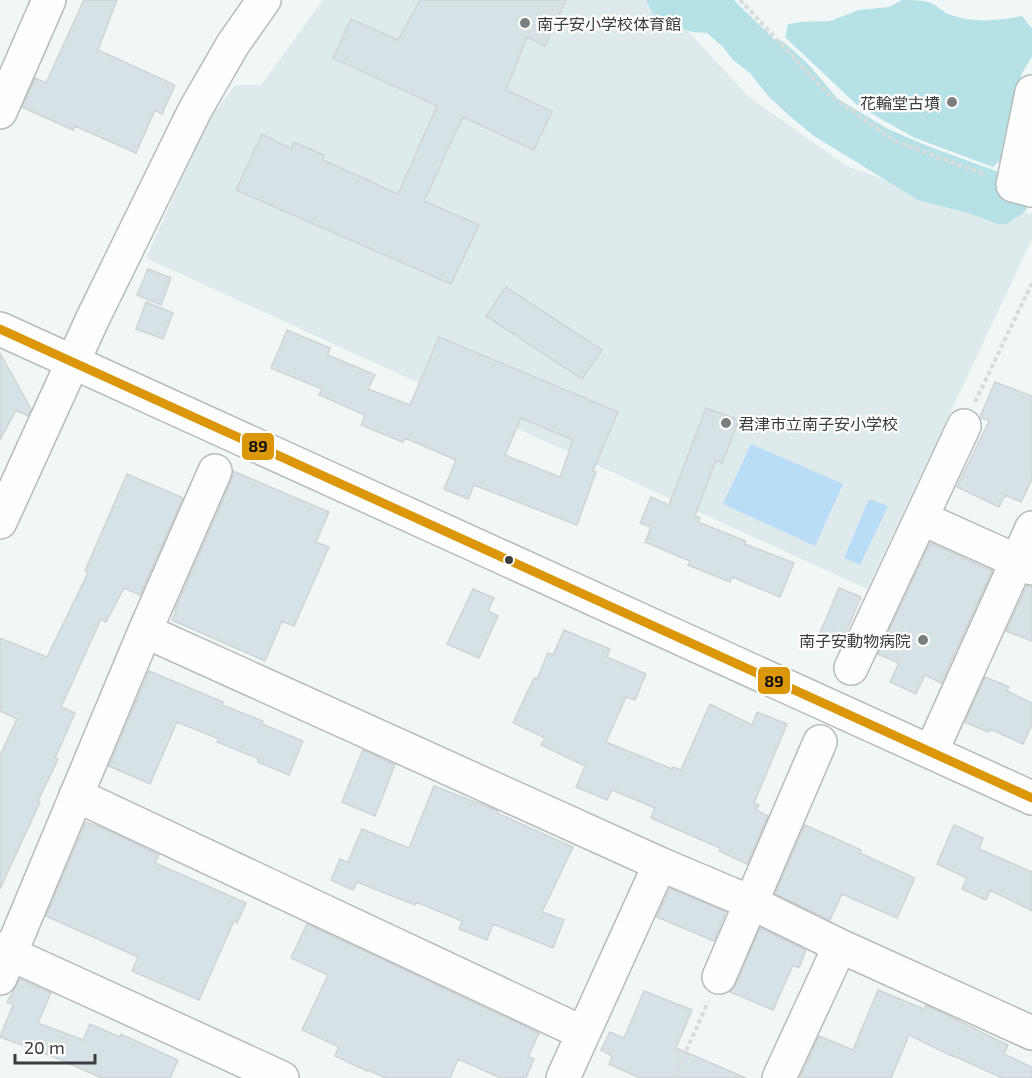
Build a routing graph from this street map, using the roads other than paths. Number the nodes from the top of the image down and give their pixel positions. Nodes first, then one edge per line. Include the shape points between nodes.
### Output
1 (50, 0) edge
2 (264, 0) edge
3 (1032, 92) edge
4 (0, 112) edge
5 (1022, 187) edge
6 (0, 329) edge
7 (74, 363) junction
8 (964, 426) road end
9 (215, 471) dead end
10 (921, 518) junction
11 (0, 522) edge
12 (1032, 528) edge
13 (1024, 565) edge
14 (145, 631) junction
15 (851, 668) dead end
16 (820, 742) dead end
17 (931, 752) junction
18 (76, 795) junction
19 (1032, 798) edge
20 (660, 864) junction
21 (752, 903) junction
22 (833, 942) junction
23 (3, 960) edge
24 (719, 977) road end
25 (583, 1033) junction
26 (1032, 1033) edge
27 (282, 1078) edge
28 (563, 1078) edge
29 (779, 1078) edge

1 - 4 street
2 - 7 street via 195,110
3 - 5 street
6 - 7 street
7 - 11 street
7 - 17 street
8 - 10 street
9 - 14 street
10 - 13 street
10 - 15 street
12 - 13 street
13 - 17 street
14 - 18 street
14 - 20 street
16 - 21 street
17 - 19 street
18 - 23 street
18 - 25 street
20 - 21 street
20 - 25 street
21 - 22 street
21 - 24 street
22 - 26 street
22 - 29 street
23 - 27 street
25 - 28 street

